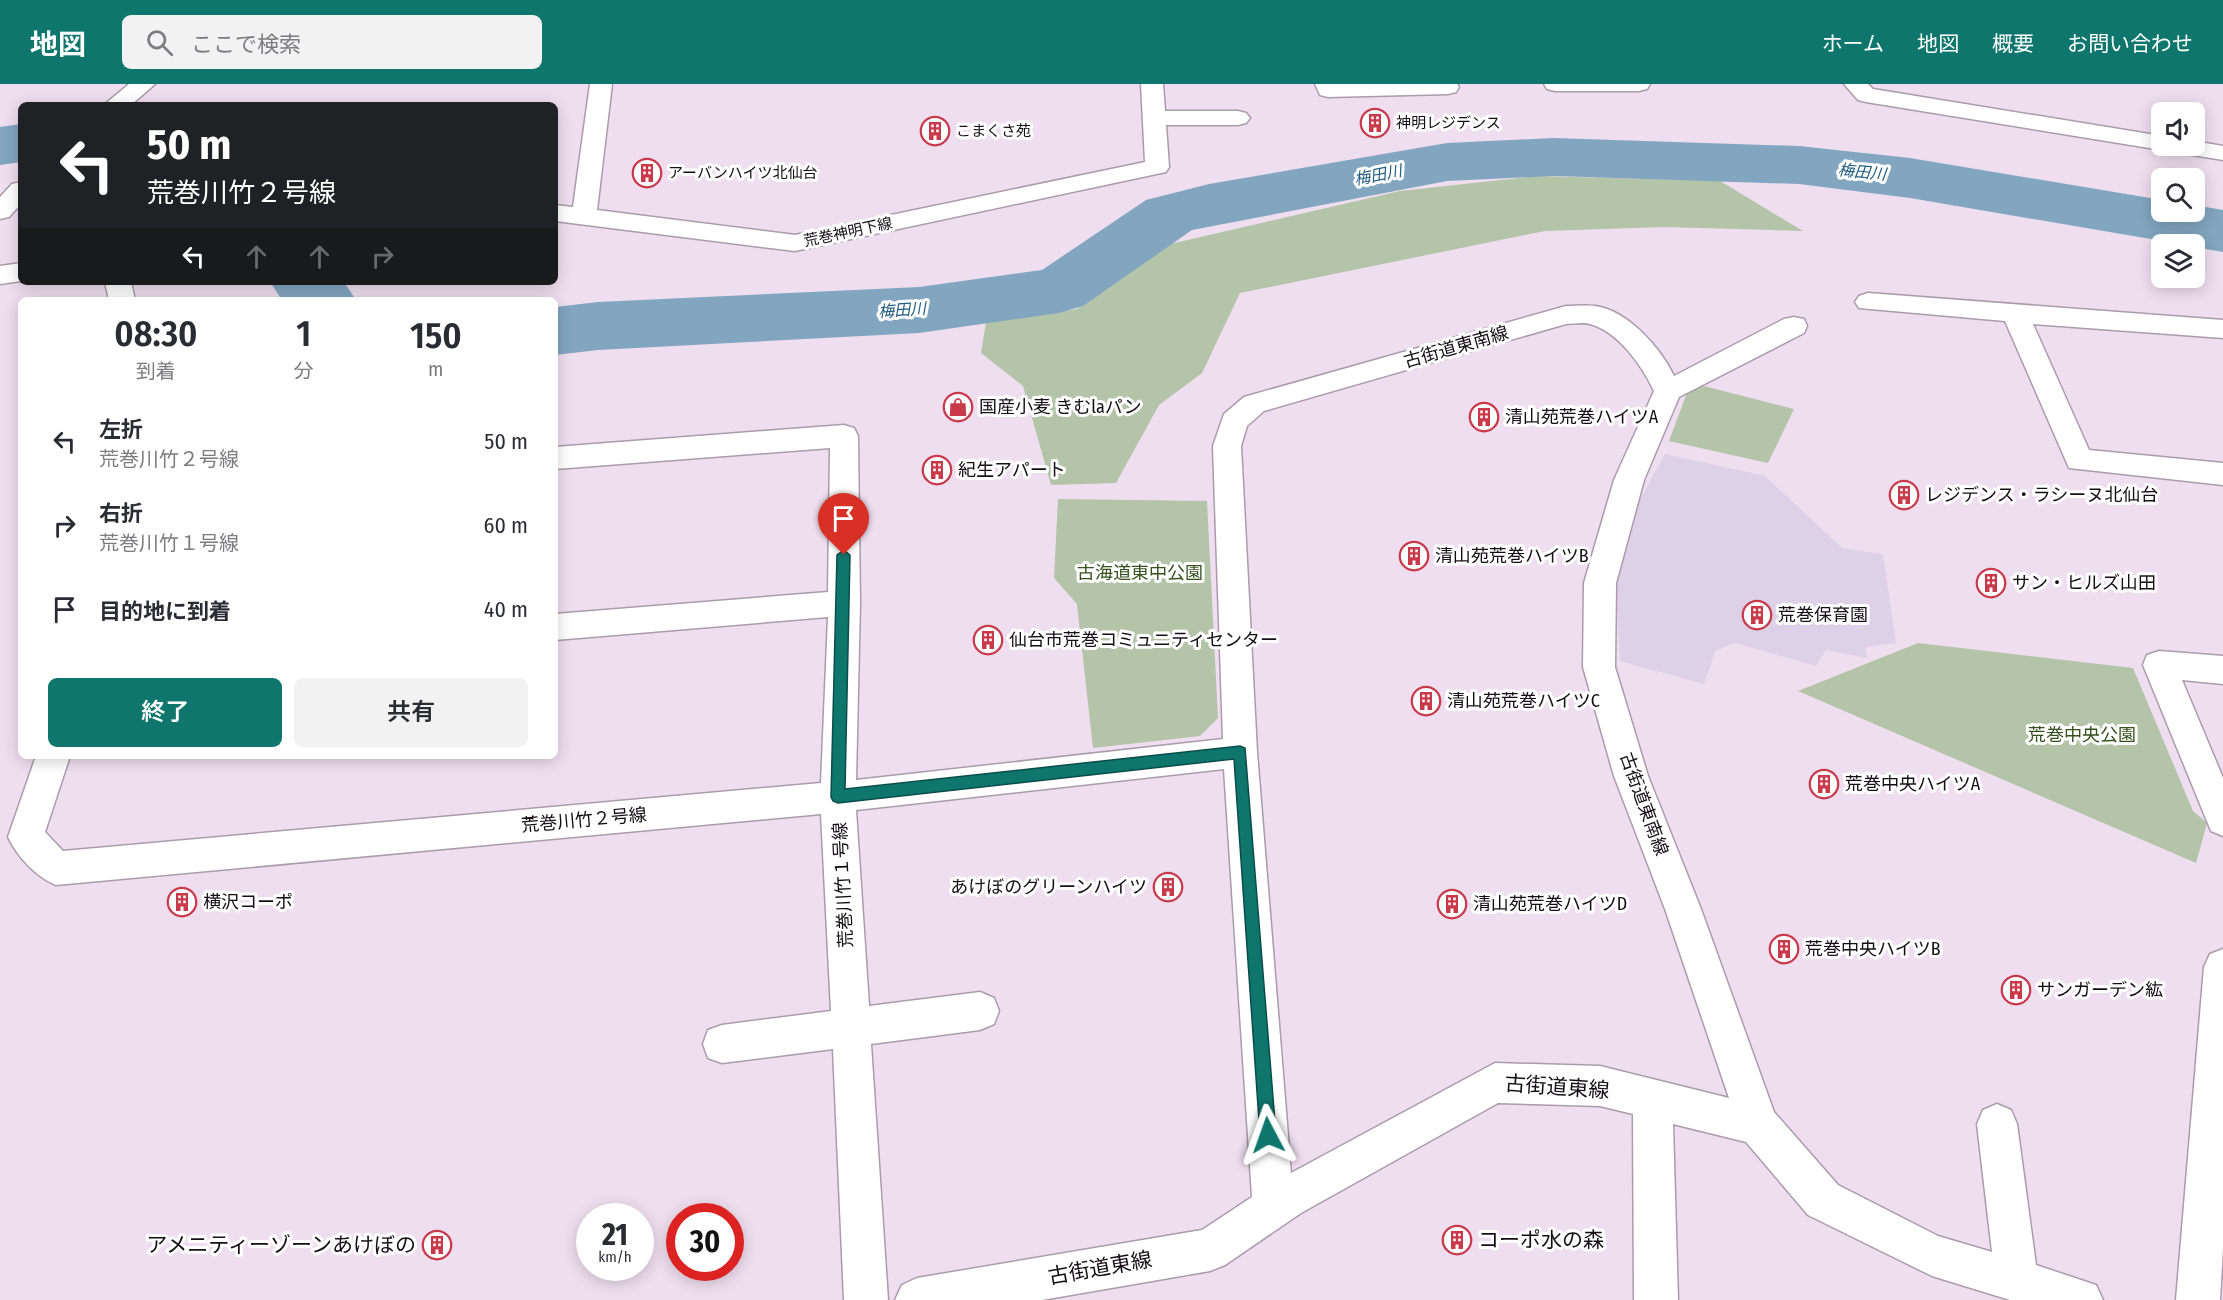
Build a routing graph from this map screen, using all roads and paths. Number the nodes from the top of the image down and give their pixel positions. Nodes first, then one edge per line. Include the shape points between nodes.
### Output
1 (144, 84) edge
2 (601, 84) edge
3 (1152, 84) edge
4 (1326, 84) edge
5 (1556, 84) edge
6 (1640, 84) edge
7 (1855, 84) edge
8 (1448, 87) dead end
9 (120, 102) edge
10 (1154, 118) junction
11 (1238, 118) dead end
12 (2151, 141) edge
13 (2205, 150) edge
14 (2223, 153) edge
15 (18, 193) edge
16 (0, 211) edge
17 (558, 213) edge
18 (584, 216) junction
19 (18, 272) edge
20 (0, 275) edge
21 (1868, 302) dead end
22 (2015, 313) junction
23 (1794, 326) dead end
24 (2223, 329) edge
25 (1668, 391) junction
26 (558, 458) edge
27 (2223, 474) edge
28 (844, 603) junction
29 (558, 627) edge
30 (2223, 670) edge
31 (1240, 752) junction
32 (52, 759) edge
33 (838, 797) junction
34 (2223, 820) edge
35 (2223, 967) edge
36 (980, 1011) dead end
37 (851, 1028) junction
38 (722, 1044) dead end
39 (1653, 1099) junction
40 (1997, 1124) dead end
41 (1758, 1125) junction
42 (1273, 1207) junction
43 (2017, 1280) junction
44 (1008, 1292) edge
45 (866, 1300) edge
46 (917, 1300) edge
47 (1656, 1300) edge
48 (2081, 1300) edge
49 (2198, 1300) edge

1 - 9 street
2 - 18 street
3 - 10 street, 荒巻神明下線
4 - 8 street via 1328,90
5 - 6 street
7 - 12 street via 1866,95
10 - 11 street
10 - 18 street, 荒巻神明下線 via 1157,167 795,243
13 - 14 street
15 - 16 street
17 - 18 street
19 - 20 street
21 - 22 street
22 - 24 street
22 - 27 street via 2079,460
23 - 25 street
25 - 31 street, 古街道東南線 via 1655,364 1629,335 1595,315 1566,315 1254,404 1234,421 1227,446
25 - 41 street, 古街道東南線 via 1629,480 1600,583 1599,667 1631,776 1683,909
26 - 28 street, 荒巻川竹１号線 via 844,436
28 - 29 street
28 - 33 street, 荒巻川竹１号線
30 - 34 street via 2159,665
31 - 33 street, 荒巻川竹２号線
31 - 42 street, 古街道東南線
32 - 33 street, 荒巻川竹２号線 via 26,837 56,868
33 - 37 street, 荒巻川竹１号線
35 - 49 street
36 - 37 street
37 - 38 street
37 - 45 street, 荒巻川竹１号線
39 - 41 street, 古街道東線
39 - 42 street, 古街道東線 via 1600,1086 1495,1083
39 - 47 street
40 - 43 street
41 - 43 street via 1823,1200 1932,1255
42 - 44 street, 古街道東線 via 1210,1250
43 - 48 street
44 - 46 street, 古街道東線

